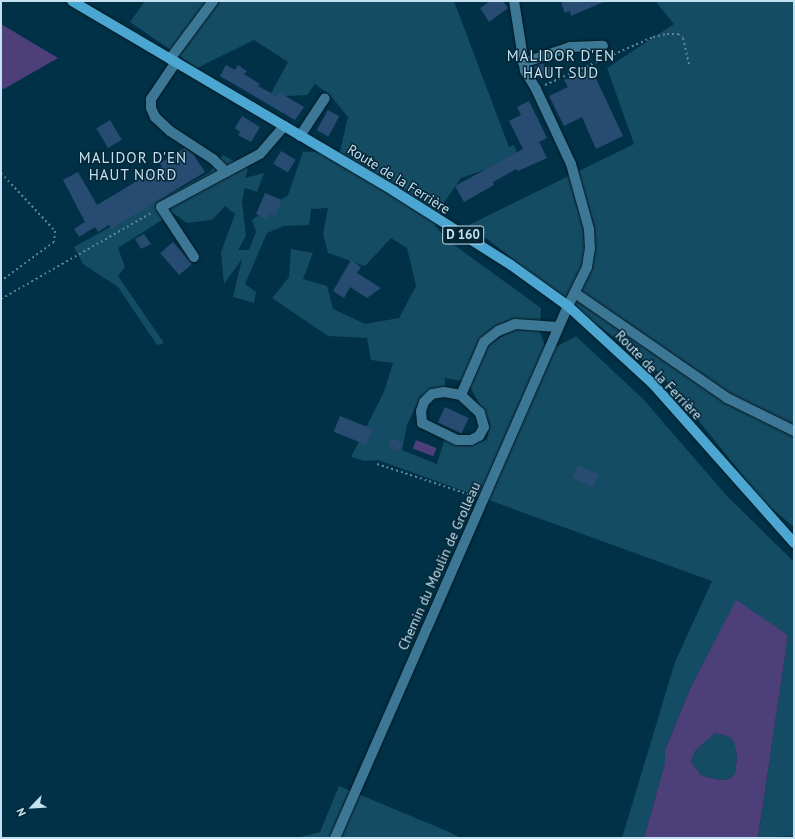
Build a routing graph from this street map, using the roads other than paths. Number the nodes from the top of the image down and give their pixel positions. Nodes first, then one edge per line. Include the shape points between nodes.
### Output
1 (72, 1) edge
2 (213, 1) edge
3 (514, 1) edge
4 (602, 46) dead end
5 (173, 61) junction
6 (523, 63) junction
7 (324, 98) dead end
8 (284, 126) junction
9 (300, 136) junction
10 (226, 172) junction
11 (194, 257) dead end
12 (575, 293) junction
13 (568, 306) junction
14 (558, 327) junction
15 (461, 394) junction
16 (794, 431) edge
17 (794, 543) edge
18 (335, 838) edge

1 - 5 main road, Route de la Ferrière / D 160
2 - 5 street
3 - 6 street, Chemin du Moulin de Grolleau
4 - 6 street via 570,47
5 - 8 main road, Route de la Ferrière / D 160
5 - 10 street via 151,99 155,117 170,131 213,158
6 - 12 street, Chemin du Moulin de Grolleau via 571,164 589,229 590,249 587,267
7 - 9 street
8 - 9 main road, Route de la Ferrière / D 160
8 - 10 street via 260,154
9 - 13 main road, Route de la Ferrière / D 160 via 504,261
10 - 11 street via 161,207
12 - 13 street, Chemin du Moulin de Grolleau
12 - 16 street via 726,398
13 - 14 street, Chemin du Moulin de Grolleau
13 - 17 main road, Route de la Ferrière / D 160 via 653,384
14 - 15 street via 515,324 498,331 484,342
14 - 18 street, Chemin du Moulin de Grolleau
15 - 15 street via 480,413 484,427 479,436 471,440 457,440 422,423 421,411 424,402 432,394

